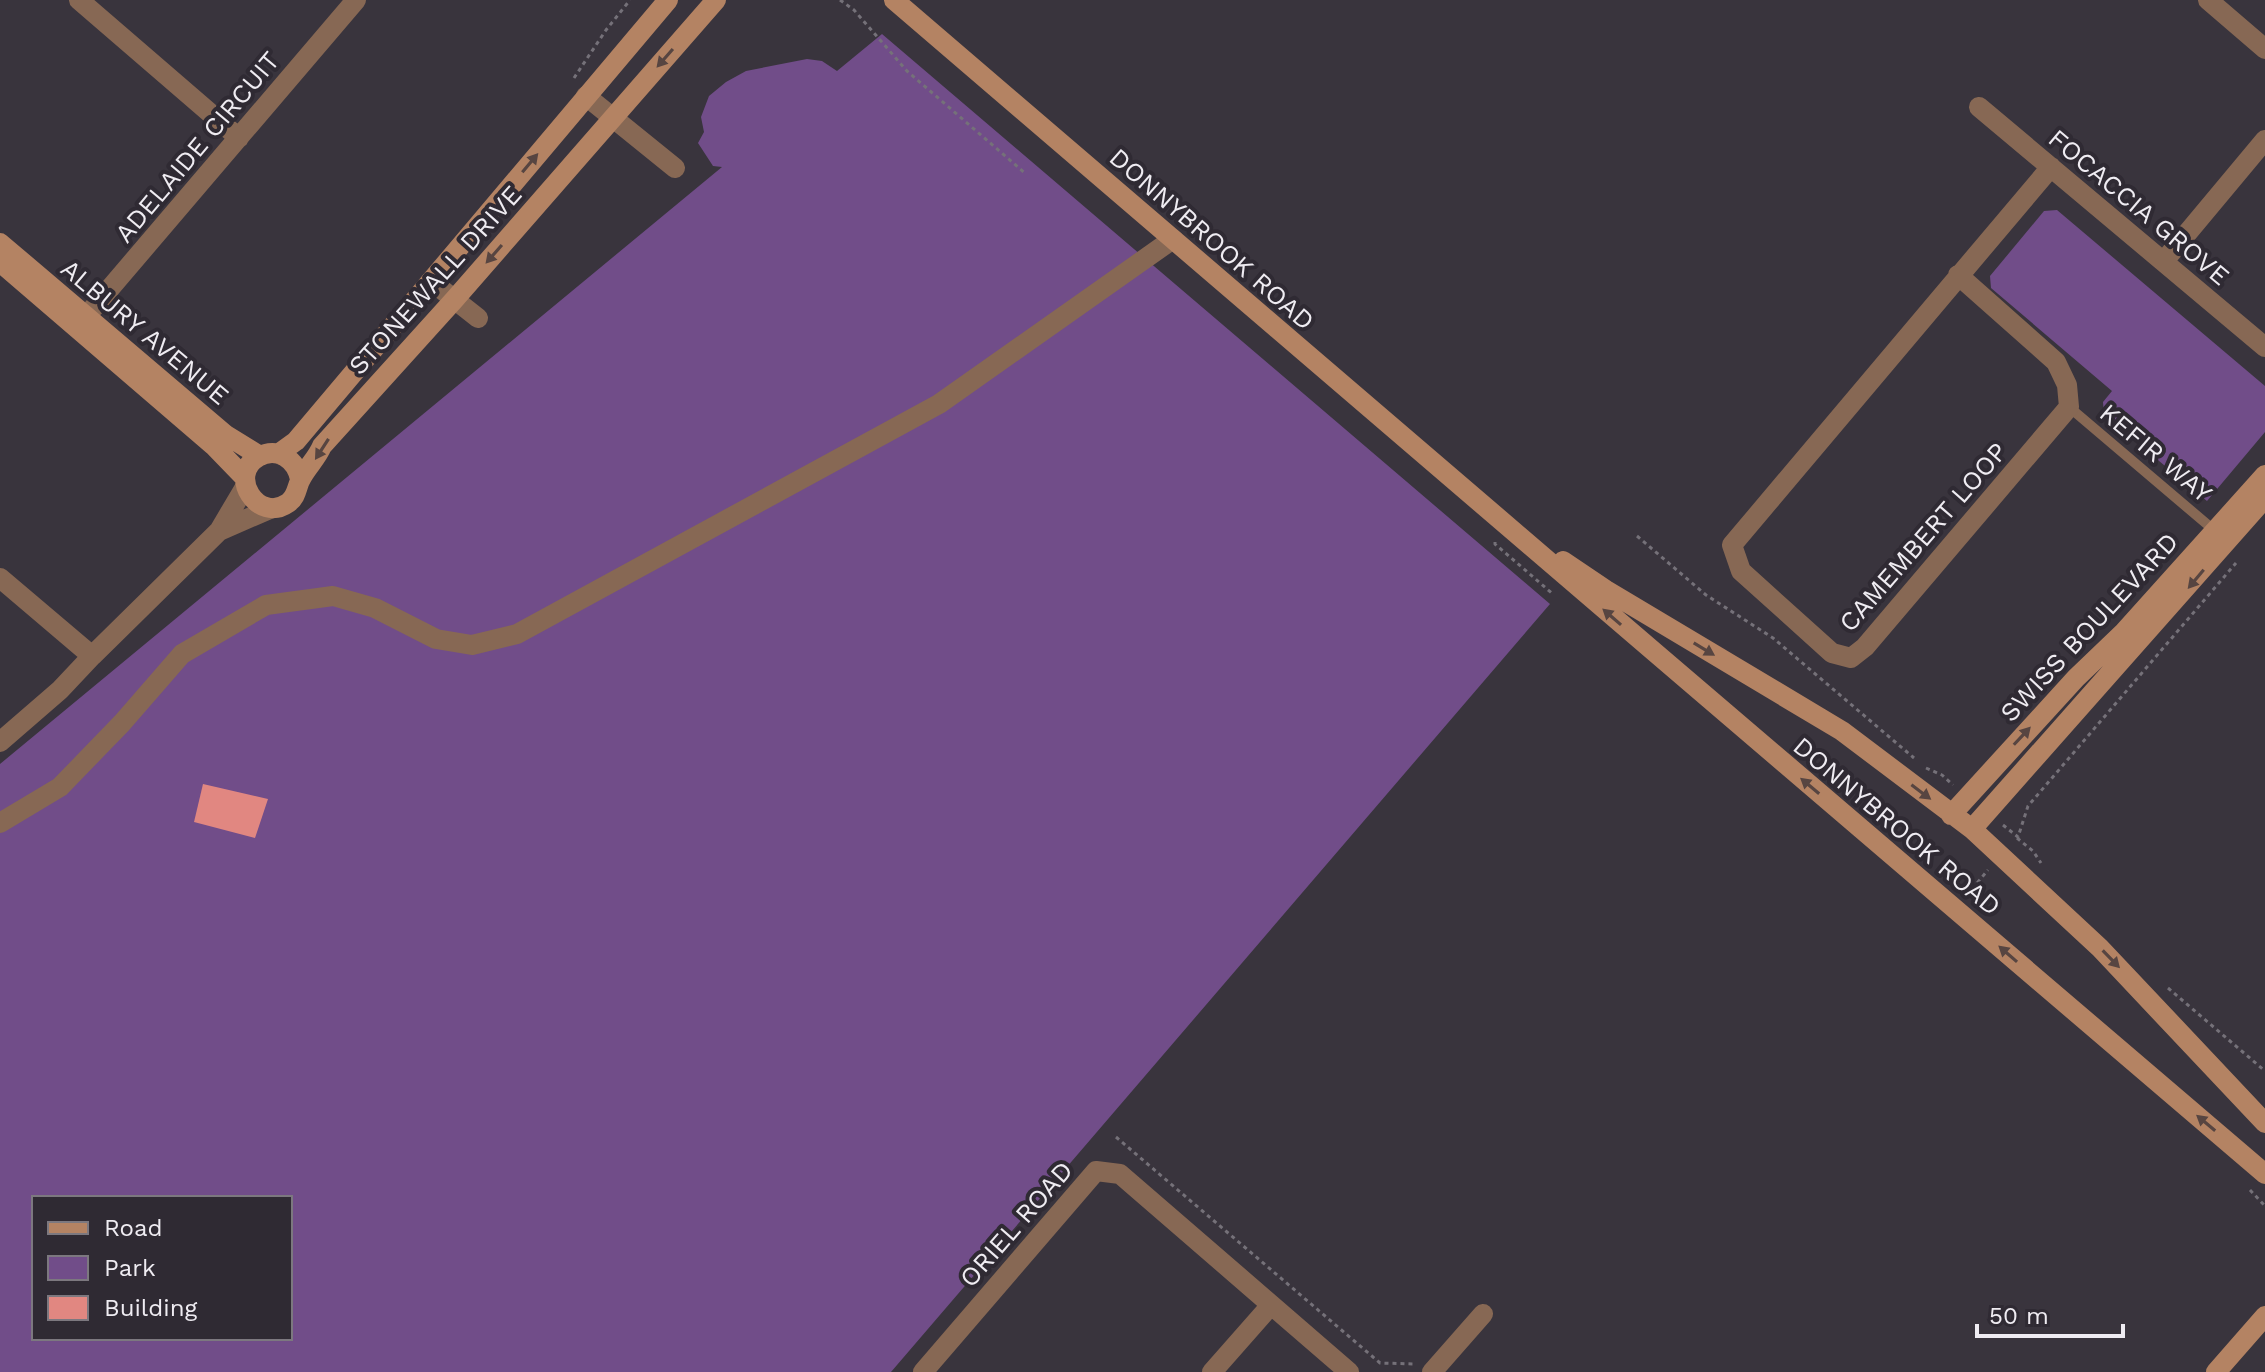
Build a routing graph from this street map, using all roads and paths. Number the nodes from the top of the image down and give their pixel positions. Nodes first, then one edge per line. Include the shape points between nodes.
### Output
1 (79, 0) edge
2 (356, 0) edge
3 (668, 0) edge
4 (716, 0) edge
5 (840, 0) edge
6 (894, 0) edge
7 (2208, 0) edge
8 (2265, 49) edge
9 (586, 96) junction
10 (1979, 107) dead end
11 (613, 117) junction
12 (239, 138) junction
13 (2265, 140) edge
14 (2051, 167) junction
15 (675, 168) dead end
16 (1026, 174) dead end
17 (1173, 239) junction
18 (0, 243) edge
19 (2164, 261) junction
20 (0, 262) edge
21 (1958, 275) junction
22 (431, 281) junction
23 (454, 300) junction
24 (478, 318) dead end
25 (82, 322) junction
26 (2265, 347) edge
27 (2069, 407) junction
28 (269, 455) junction
29 (2265, 475) edge
30 (300, 479) junction
31 (245, 483) junction
32 (2265, 498) edge
33 (272, 508) junction
34 (1496, 518) junction
35 (219, 531) junction
36 (2215, 531) junction
37 (1637, 536) dead end
38 (2244, 554) dead end
39 (0, 578) edge
40 (92, 656) junction
41 (0, 742) edge
42 (1968, 797) junction
43 (1988, 812) junction
44 (1951, 815) junction
45 (0, 823) edge
46 (1972, 829) junction
47 (2265, 1123) edge
48 (1116, 1137) dead end
49 (2265, 1174) edge
50 (1271, 1305) junction
51 (1483, 1314) dead end
52 (2265, 1316) edge
53 (1423, 1368) edge
54 (923, 1372) edge
55 (1212, 1372) edge
56 (1349, 1372) edge
57 (2216, 1372) edge

1 - 12 street
2 - 12 street, ADELAIDE CIRCUIT
3 - 9 street, STONEWALL DRIVE
4 -> 11 street, STONEWALL DRIVE
5 - 16 path via 907,71
6 - 17 street, DONNYBROOK ROAD
7 - 8 street
9 - 11 street
22 -> 9 street, STONEWALL DRIVE
10 - 14 street, FOCACCIA GROVE
11 - 15 street
11 -> 23 street, STONEWALL DRIVE
12 - 25 street, ADELAIDE CIRCUIT
13 - 19 street
14 - 19 street, FOCACCIA GROVE
14 - 21 street, CAMEMBERT LOOP
17 - 34 street, DONNYBROOK ROAD
17 - 45 street via 939,404 517,634 472,645 436,639 375,608 333,596 266,605 182,654 60,787
18 - 25 street, ALBURY AVENUE
19 - 26 street, FOCACCIA GROVE
20 - 25 street, ALBURY AVENUE
21 - 27 street via 2056,362 2067,385
21 - 27 street, CAMEMBERT LOOP via 1732,545 1741,571 1832,653 1851,658
22 - 23 street
22 - 28 street, STONEWALL DRIVE via 296,441
23 - 24 street
23 -> 30 street, STONEWALL DRIVE via 322,446
25 - 28 street, ALBURY AVENUE via 226,435
25 - 31 street, ALBURY AVENUE via 215,447
27 - 36 lane, KEFIR WAY
28 - 30 street via 293,463
28 - 31 street via 247,469
29 - 36 street, SWISS BOULEVARD
30 - 33 street via 289,503
31 - 33 street via 255,502
31 - 35 street
32 -> 43 street, SWISS BOULEVARD
33 - 35 street
34 -> 44 street, DONNYBROOK ROAD via 1842,731
49 -> 34 street, DONNYBROOK ROAD
35 - 40 street
42 -> 36 street, SWISS BOULEVARD
37 - 42 path via 1706,595 1773,638 1923,766
38 - 43 path via 2028,806 2018,837
39 - 40 street
40 - 41 street
42 - 44 street, SWISS BOULEVARD
43 - 46 street, SWISS BOULEVARD
44 - 46 street, DONNYBROOK ROAD
46 -> 47 street, DONNYBROOK ROAD via 2100,948
48 - 53 path via 1380,1363
50 - 54 street, ORIEL ROAD via 1120,1174 1096,1171
50 - 55 street
50 - 56 street
51 - 53 street
52 - 57 street

